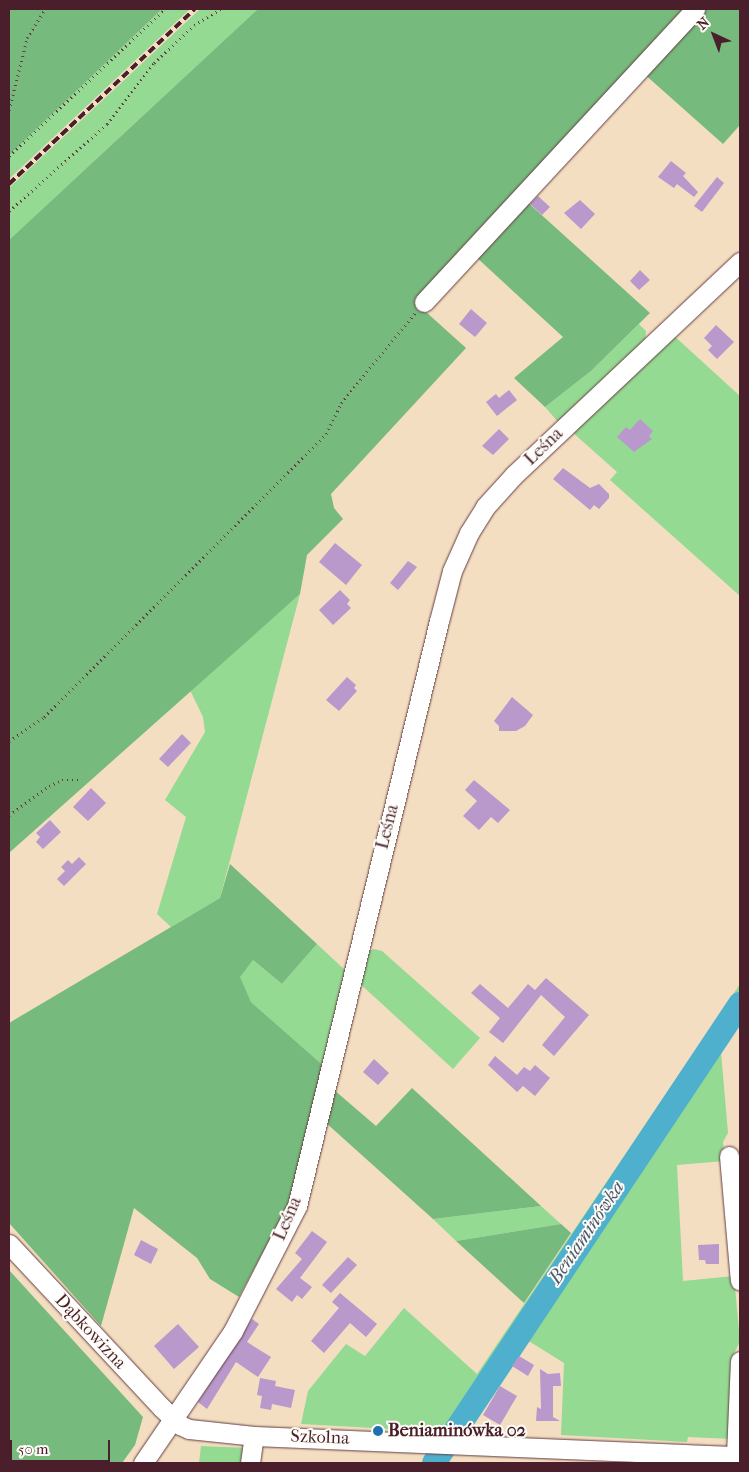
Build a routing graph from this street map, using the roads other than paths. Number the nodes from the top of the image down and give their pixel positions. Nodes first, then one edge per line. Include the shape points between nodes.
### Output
1 (695, 9) edge
2 (740, 262) edge
3 (424, 302) road end
4 (729, 1156) dead end
5 (9, 1244) edge
6 (740, 1281) edge
7 (740, 1361) edge
8 (173, 1420) junction
9 (254, 1436) junction
10 (738, 1456) edge
11 (143, 1463) edge
12 (250, 1463) edge

1 - 3 street
2 - 8 street, Leśna via 514,475 485,507 469,533 452,571 439,621 296,1206 252,1298
4 - 6 street
5 - 8 street, Dąbkowizna
7 - 10 street
8 - 9 street, Szkolna via 189,1429
8 - 11 street, Leśna
9 - 10 street, Szkolna via 462,1444 536,1451
9 - 12 street

